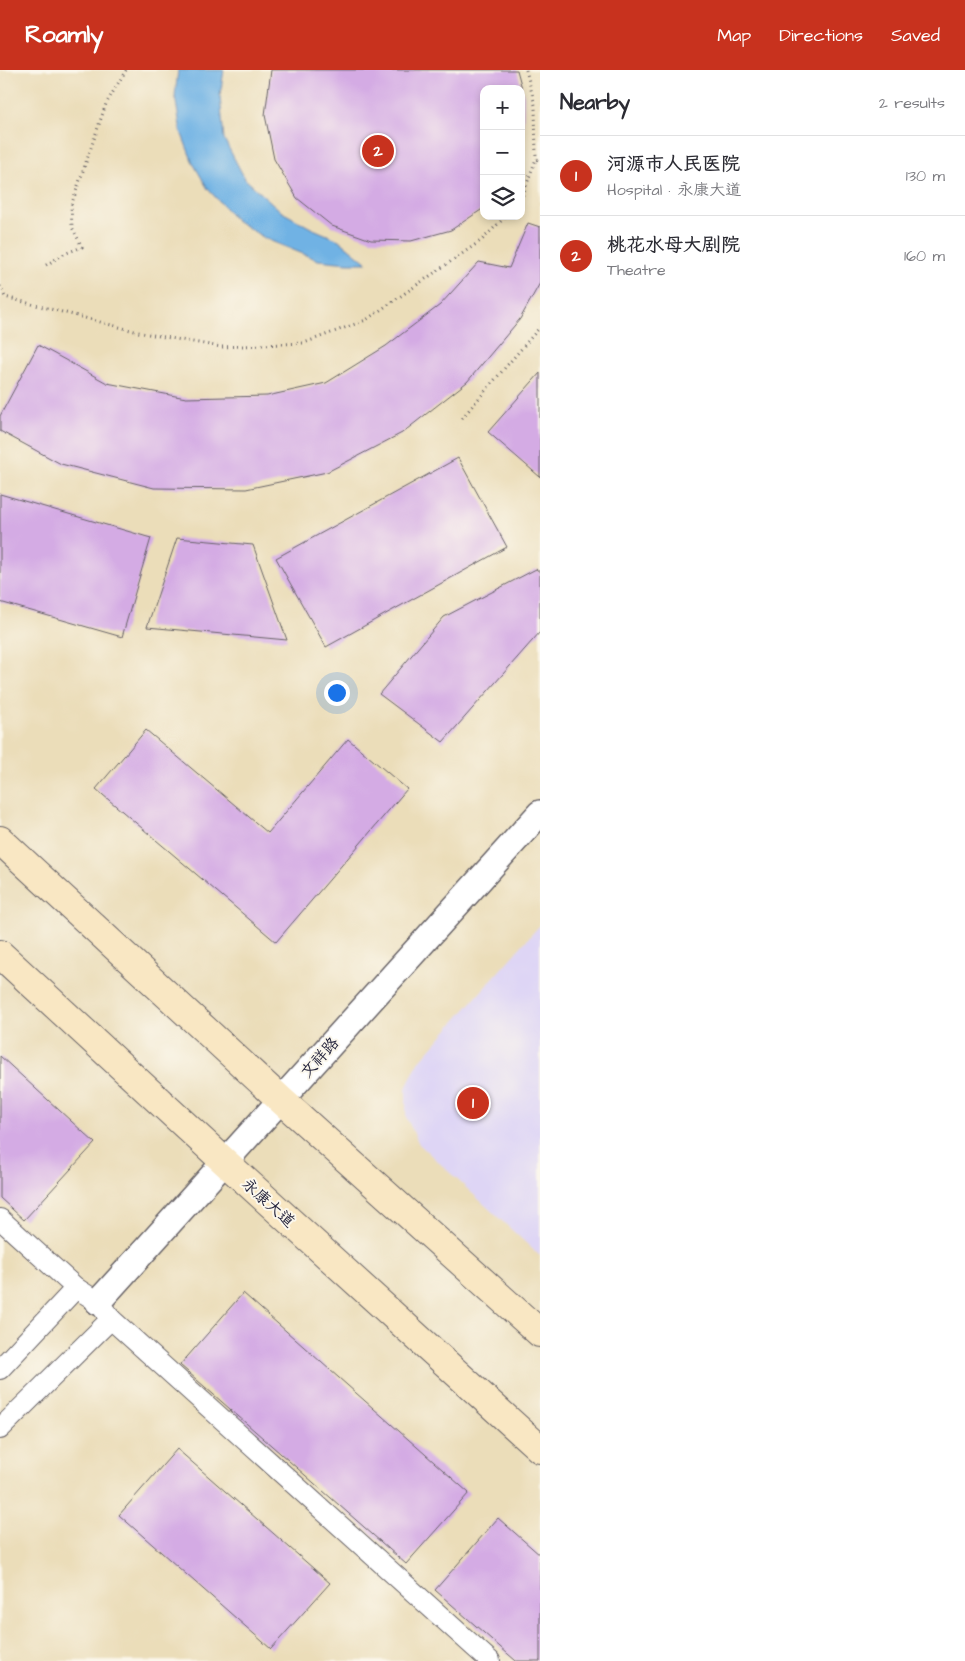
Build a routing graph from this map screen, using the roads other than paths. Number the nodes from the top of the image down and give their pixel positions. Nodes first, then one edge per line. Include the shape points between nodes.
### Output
1 (540, 813) edge
2 (0, 840) edge
3 (0, 954) edge
4 (281, 1100) junction
5 (225, 1162) junction
6 (0, 1219) edge
7 (76, 1288) junction
8 (105, 1310) junction
9 (540, 1334) edge
10 (0, 1369) edge
11 (0, 1429) edge
12 (540, 1449) edge
13 (490, 1661) edge

1 - 4 street, 文祥路
2 - 4 main road
3 - 5 main road, 永康大道
4 - 5 street, 文祥路
4 - 9 main road
5 - 8 street, 文祥路
5 - 12 main road, 永康大道
6 - 7 street
7 - 8 street
7 - 10 street
8 - 11 street
8 - 13 street

